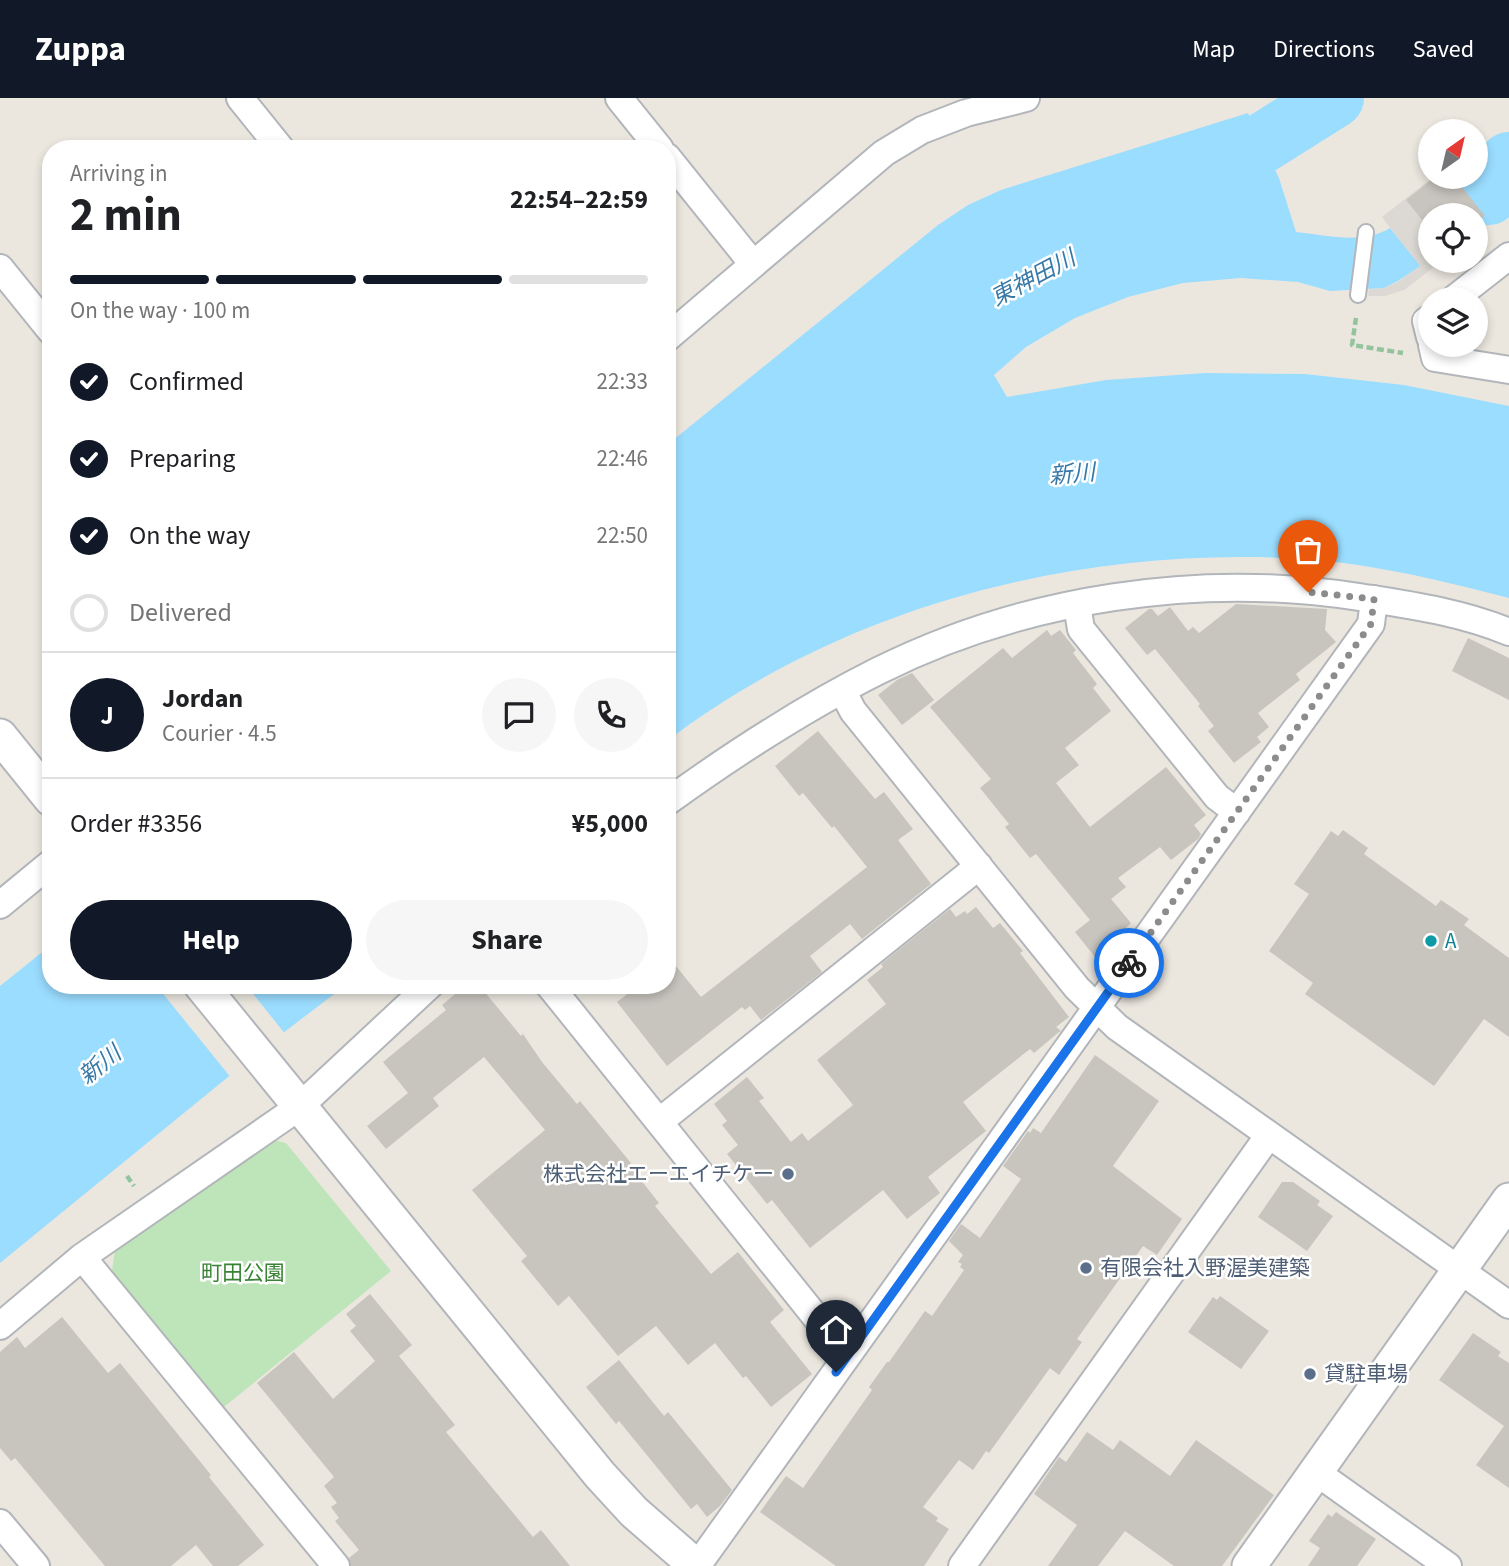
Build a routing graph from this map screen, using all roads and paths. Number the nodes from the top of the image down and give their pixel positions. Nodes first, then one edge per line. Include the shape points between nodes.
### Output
1 (240, 98) edge
2 (619, 98) edge
3 (1019, 99) edge
4 (274, 140) edge
5 (653, 140) edge
6 (676, 168) edge
7 (1366, 232) dead end
8 (1509, 256) edge
9 (753, 264) junction
10 (0, 268) edge
11 (1469, 287) edge
12 (1358, 295) joint
13 (42, 320) edge
14 (676, 330) edge
15 (1376, 349) dead end
16 (1435, 357) edge
17 (1509, 370) edge
18 (1374, 599) junction
19 (1077, 605) junction
20 (1509, 632) edge
21 (842, 690) junction
22 (0, 736) edge
23 (42, 788) edge
24 (676, 796) edge
25 (1237, 812) junction
26 (979, 866) junction
27 (42, 870) edge
28 (0, 905) edge
29 (208, 994) edge
30 (420, 994) edge
31 (556, 994) edge
32 (1097, 1007) junction
33 (299, 1107) junction
34 (659, 1122) junction
35 (1269, 1135) junction
36 (1509, 1200) edge
37 (82, 1257) junction
38 (1459, 1270) junction
39 (1509, 1305) edge
40 (0, 1326) edge
41 (851, 1350) junction
42 (1316, 1472) junction
43 (0, 1522) edge
44 (36, 1566) edge
45 (336, 1566) edge
46 (697, 1566) edge
47 (962, 1566) edge
48 (1249, 1566) edge
49 (1448, 1566) edge

1 - 4 street
2 - 5 street
3 - 9 street via 965,113 893,147
6 - 9 street
7 - 12 lane
8 - 11 street
9 - 14 street
10 - 13 street
12 - 15 path via 1352,345
16 - 17 street
18 - 19 street via 1226,588
18 - 20 street via 1466,617
18 - 25 street via 1371,624
19 - 21 street via 970,633
19 - 25 street via 1081,629 1217,797
21 - 24 street via 781,724
21 - 26 street via 853,711
22 - 23 street
25 - 32 street
26 - 32 street
26 - 34 street
27 - 28 street
29 - 33 street
30 - 33 street
31 - 34 street
32 - 35 street via 1117,1027
32 - 41 street
33 - 37 street
33 - 46 street via 600,1475 634,1512
34 - 41 street via 831,1336
35 - 38 street
35 - 47 street
36 - 38 street
37 - 40 street
37 - 45 street
38 - 39 street
38 - 42 street
41 - 46 street
42 - 48 street
42 - 49 street
43 - 44 street

